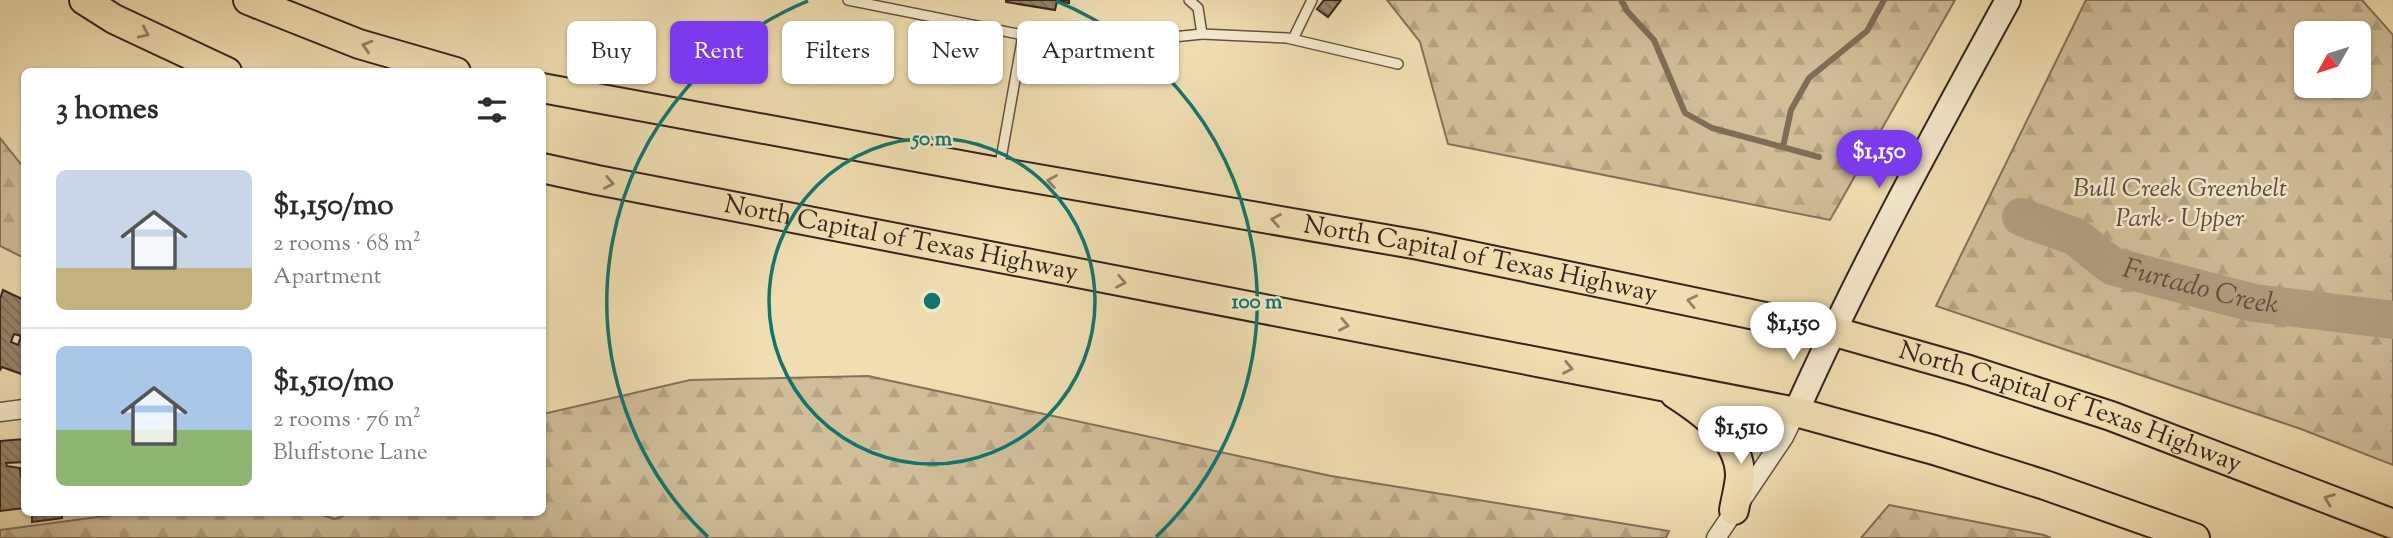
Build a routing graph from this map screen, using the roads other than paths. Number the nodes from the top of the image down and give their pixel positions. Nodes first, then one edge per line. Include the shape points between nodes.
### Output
1 (84, 0) edge
2 (248, 0) edge
3 (848, 0) edge
4 (1189, 0) edge
5 (1312, 0) edge
6 (2008, 0) edge
7 (1017, 34) edge
8 (1202, 34) junction
9 (1179, 36) edge
10 (1293, 39) junction
11 (1398, 64) dead end
12 (218, 68) edge
13 (442, 68) edge
14 (1017, 68) edge
15 (546, 89) edge
16 (546, 169) edge
17 (998, 172) junction
18 (1832, 331) junction
19 (1664, 387) junction
20 (21, 409) edge
21 (0, 412) edge
22 (1796, 412) junction
23 (1734, 510) junction
24 (2393, 524) edge
25 (1716, 538) edge
26 (2195, 538) edge

1 -> 12 highway
13 -> 2 highway via 359,44
3 - 7 lane
4 - 8 lane via 1198,8
5 - 10 lane
6 - 18 main road
8 - 9 lane
8 - 10 lane
10 - 11 lane
14 - 17 lane
15 - 17 highway, North Capital of Texas Highway
16 -> 19 highway, North Capital of Texas Highway
18 -> 17 highway, North Capital of Texas Highway via 1419,245
18 - 22 main road
24 -> 18 highway, North Capital of Texas Highway via 2111,416 1969,369
19 - 22 highway, North Capital of Texas Highway
19 - 23 highway via 1724,433 1740,475
20 - 21 street
22 - 23 street
22 - 26 highway, North Capital of Texas Highway via 2045,485
23 - 25 street

